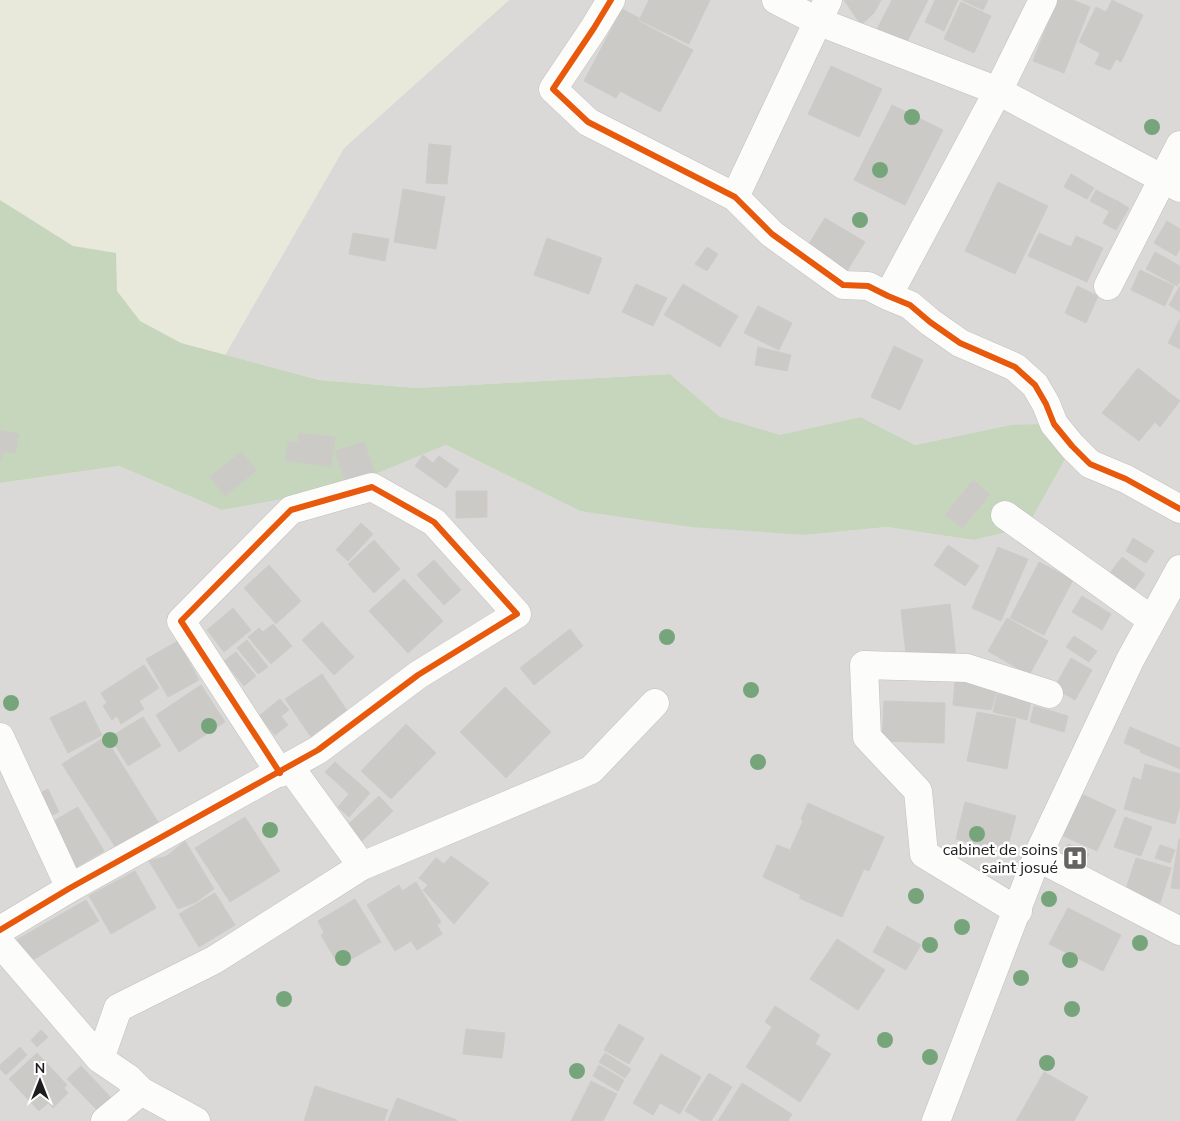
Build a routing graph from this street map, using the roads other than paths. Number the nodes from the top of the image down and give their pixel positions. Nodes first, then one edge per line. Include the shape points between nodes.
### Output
1 (611, 0) edge
2 (776, 0) edge
3 (1043, 0) edge
4 (822, 11) edge
5 (998, 91) junction
6 (1180, 145) edge
7 (1171, 183) edge
8 (734, 197) junction
9 (1108, 286) dead end
10 (888, 296) junction
11 (1180, 509) edge
12 (1005, 515) dead end
13 (1180, 569) edge
14 (1152, 620) junction
15 (1049, 694) dead end
16 (655, 703) dead end
17 (0, 737) edge
18 (285, 770) junction
19 (1037, 857) junction
20 (362, 866) junction
21 (70, 888) junction
22 (1018, 911) junction
23 (0, 930) edge
24 (1180, 931) edge
25 (0, 943) edge
26 (100, 1059) junction
27 (141, 1091) junction
28 (106, 1121) edge
29 (196, 1121) edge
30 (936, 1121) edge

1 - 8 street via 553,89 588,122
2 - 4 street
3 - 5 street
4 - 5 street
4 - 8 street
5 - 7 street
5 - 10 street
6 - 7 street
7 - 9 street
8 - 10 street via 772,234 843,284 868,286
10 - 11 street via 910,305 960,343 1015,367 1035,385 1054,424 1090,464 1126,479
12 - 14 street
13 - 14 street
14 - 19 street
15 - 22 street via 967,668 864,665 867,738 918,791 924,854
16 - 20 street via 591,770
17 - 21 street
18 - 18 street via 318,750 418,675 517,614 434,522 372,487 291,510 181,621
18 - 20 street
18 - 21 street
19 - 22 street
19 - 24 street
20 - 26 street via 214,960 118,1008
21 - 23 street
22 - 30 street
25 - 26 street
26 - 27 street
27 - 28 street
27 - 29 street

